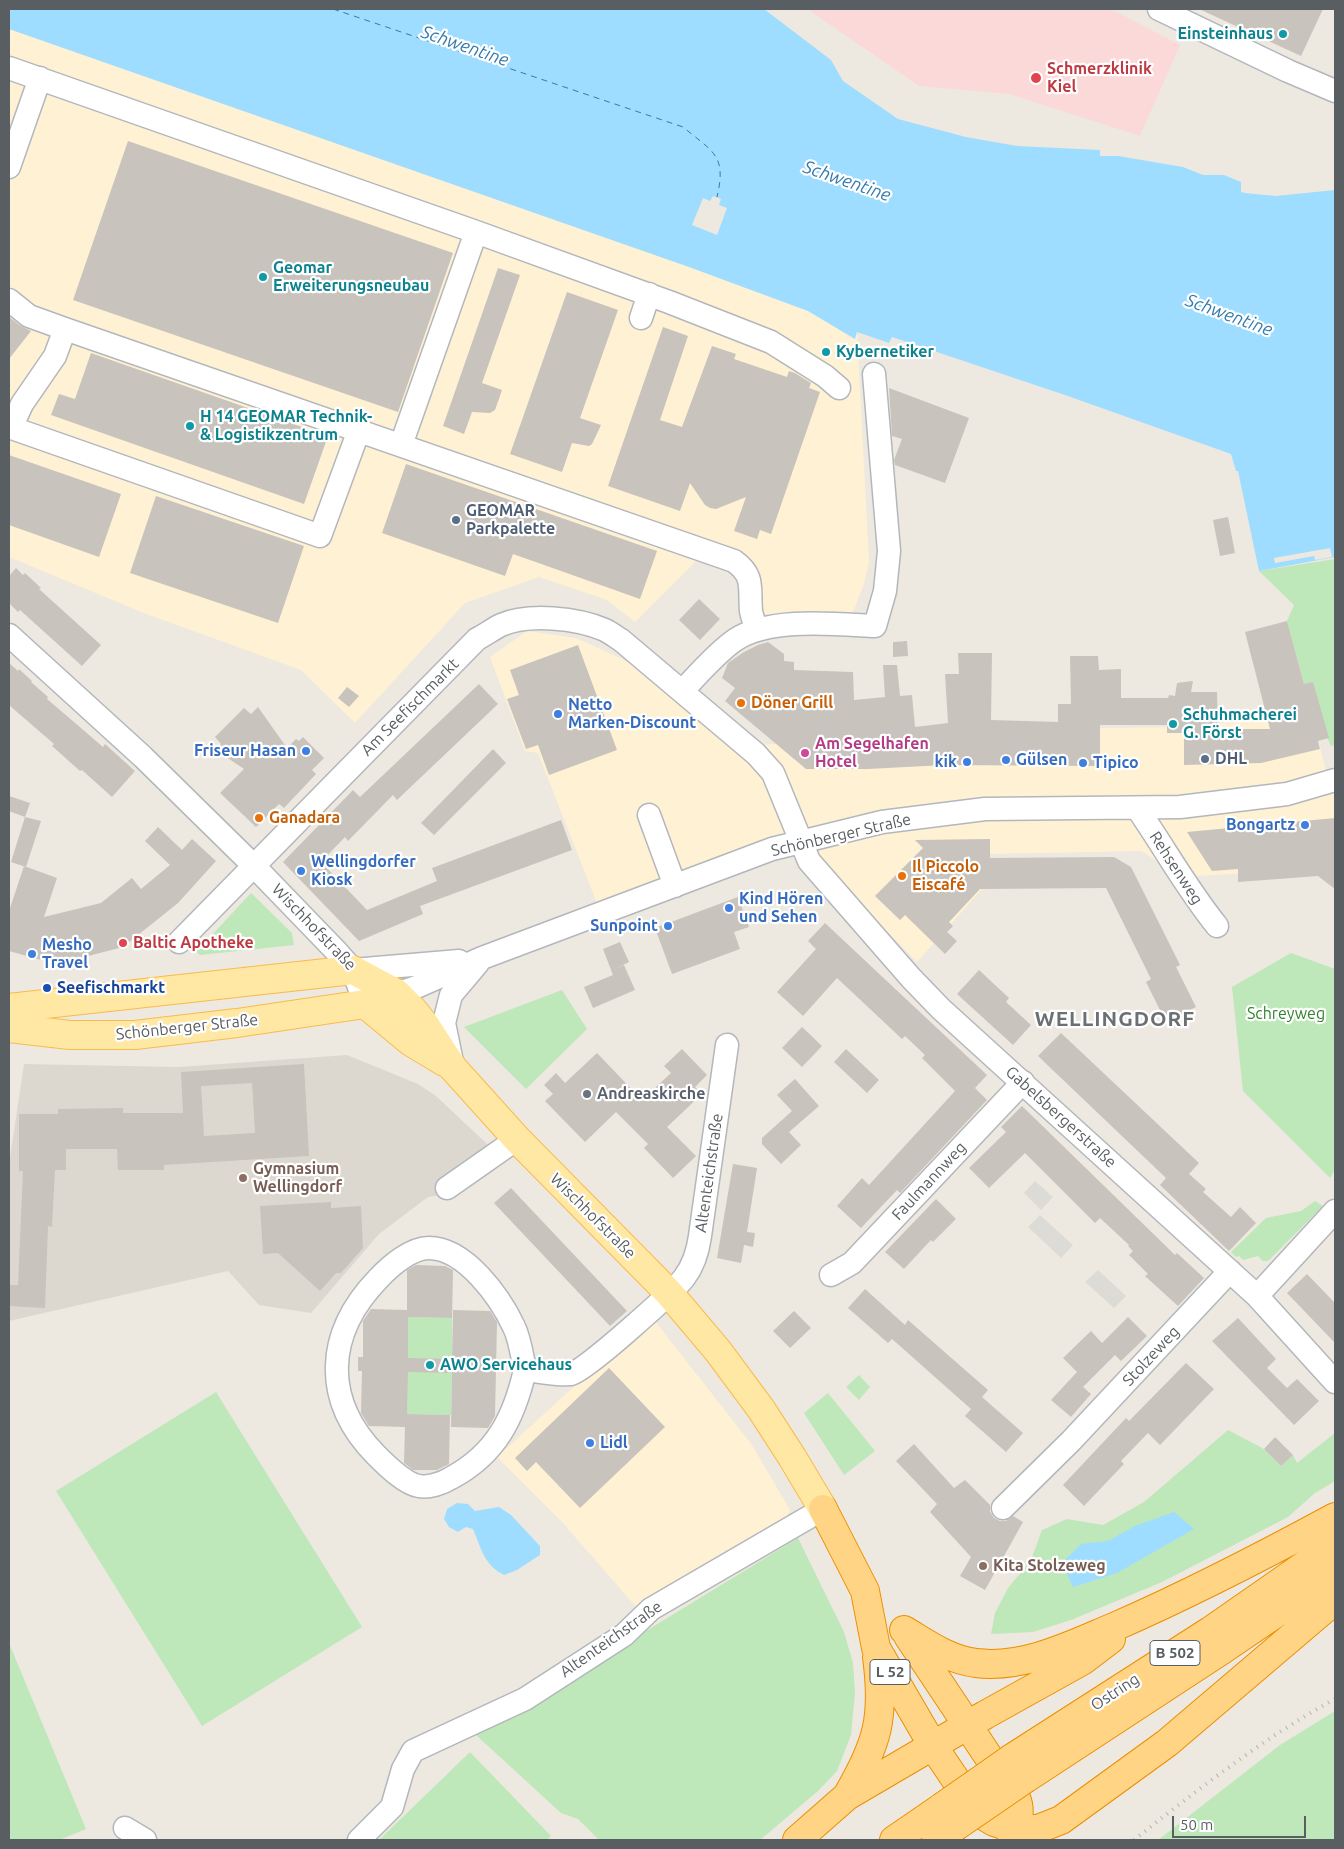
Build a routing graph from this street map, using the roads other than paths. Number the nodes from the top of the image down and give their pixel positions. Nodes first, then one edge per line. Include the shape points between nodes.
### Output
1 (1159, 9) edge
2 (9, 68) edge
3 (40, 78) junction
4 (1335, 91) edge
5 (9, 167) edge
6 (476, 232) junction
7 (649, 294) junction
8 (9, 300) edge
9 (641, 318) dead end
10 (65, 329) junction
11 (874, 374) dead end
12 (838, 388) dead end
13 (10, 427) edge
14 (359, 430) junction
15 (401, 445) junction
16 (757, 630) junction
17 (9, 635) edge
18 (682, 691) junction
19 (1335, 780) edge
20 (1138, 808) junction
21 (649, 814) dead end
22 (800, 841) junction
23 (253, 865) junction
24 (675, 886) junction
25 (1217, 926) dead end
26 (179, 942) dead end
27 (482, 958) junction
28 (353, 970) junction
29 (396, 993) junction
30 (365, 1004) junction
31 (9, 1008) edge
32 (9, 1028) edge
33 (727, 1044) dead end
34 (454, 1068) junction
35 (1023, 1082) junction
36 (517, 1138) junction
37 (447, 1188) dead end
38 (1335, 1211) edge
39 (1230, 1271) junction
40 (831, 1274) dead end
41 (669, 1293) junction
42 (1257, 1296) junction
43 (526, 1370) junction
44 (1335, 1382) edge
45 (1003, 1508) dead end
46 (823, 1509) junction
47 (1335, 1517) edge
48 (1335, 1544) edge
49 (1335, 1573) edge
50 (865, 1591) junction
51 (1335, 1600) edge
52 (1141, 1615) junction
53 (904, 1630) junction
54 (876, 1648) junction
55 (967, 1725) junction
56 (934, 1746) junction
57 (1019, 1769) junction
58 (847, 1796) junction
59 (944, 1825) edge
60 (125, 1828) dead end
61 (1014, 1835) edge
62 (145, 1840) edge
63 (358, 1840) edge
64 (797, 1840) edge
65 (894, 1840) edge

1 - 4 street
2 - 3 street
3 - 5 street
3 - 6 street
6 - 7 street
6 - 15 street
7 - 9 street
7 - 12 street via 770,342 825,376
8 - 10 street via 30,316
10 - 13 street via 55,356
10 - 14 street
11 - 16 street via 889,551 885,591 875,626 784,625
13 - 14 street via 320,536
14 - 15 street
15 - 16 street via 734,561 744,568 750,583 751,613
16 - 18 street via 735,640
17 - 23 street, Wischhofstraße via 143,756
18 - 22 street, Am Seefischmarkt via 756,754 773,773
18 - 23 street, Am Seefischmarkt via 606,630 546,618 502,625 477,639
19 - 20 street, Schönberger Straße via 1287,794
20 - 22 street, Schönberger Straße via 954,812 882,822
20 - 25 street, Rehsenweg via 1195,899
21 - 24 street
22 - 24 street, Schönberger Straße
22 - 35 street, Gabelsbergerstraße via 809,861 910,978
23 - 26 street, Am Seefischmarkt
23 - 28 street, Wischhofstraße
24 - 27 street, Schönberger Straße
27 - 28 street, Schönberger Straße
27 - 29 street, Schönberger Straße
27 - 34 street via 451,996 444,1023
28 - 29 main road, Wischhofstraße / L 52
28 - 30 street
28 - 31 main road, Schönberger Straße
29 - 30 street, Schönberger Straße
29 - 34 main road, Wischhofstraße / L 52 via 425,1025
30 - 32 main road, Schönberger Straße via 135,1035 70,1035
30 - 34 main road, L 52 via 411,1042
33 - 41 street, Altenteichstraße via 698,1248 691,1268
34 - 36 main road, Wischhofstraße / L 52
35 - 39 street, Gabelsbergerstraße
35 - 40 street, Faulmannweg via 852,1263
36 - 37 street
36 - 41 main road, Wischhofstraße / L 52
38 - 42 street
39 - 42 street, Gabelsbergerstraße
39 - 45 street, Stolzeweg via 1071,1442
41 - 43 street via 582,1370 572,1374
41 - 46 main road, Wischhofstraße / L 52 via 761,1409
42 - 44 street, Gabelsbergerstraße
43 - 43 street via 509,1420 493,1444 461,1473 442,1483 419,1486 400,1476 366,1444 351,1424 337,1382 337,1360 343,1334 363,1296 398,1262 428,1248 460,1258 497,1296 515,1328
46 - 50 highway, L 52
46 - 63 street, Altenteichstraße via 651,1609 624,1635 525,1699 413,1752 403,1769 392,1807
47 - 52 highway via 1243,1567
48 - 57 highway, Ostring / B 502
49 - 57 highway, Ostring / B 502 via 1222,1650
50 - 53 highway
50 - 54 highway, L 52
51 - 61 highway via 1167,1743 1069,1814 1050,1825
52 - 53 highway via 1034,1658 997,1664 958,1659
52 - 55 highway via 1082,1661
53 - 55 highway, L 52
54 - 56 highway, L 52
54 - 58 highway via 881,1691 878,1723 870,1752
55 - 56 highway
55 - 61 highway, L 52 via 1016,1798 1019,1806
56 - 58 highway
56 - 61 highway, L 52 via 974,1807
57 - 59 highway, Ostring / B 502, bridge
58 - 64 highway
59 - 65 highway, Ostring / B 502
60 - 62 street

